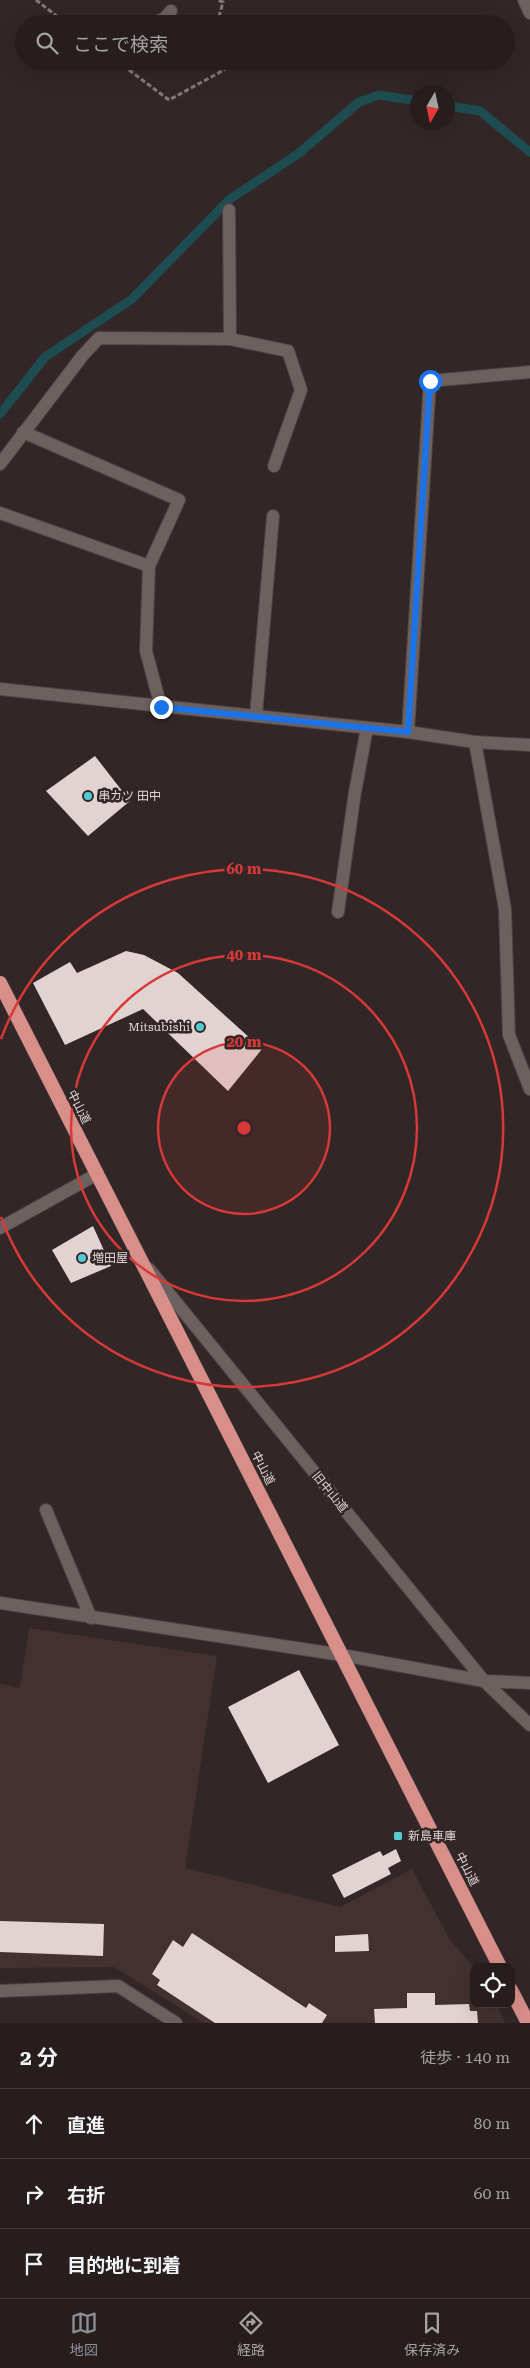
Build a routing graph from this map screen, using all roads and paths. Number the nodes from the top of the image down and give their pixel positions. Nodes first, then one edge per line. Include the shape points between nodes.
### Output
1 (36, 0) edge
2 (218, 0) edge
3 (524, 0) edge
4 (224, 1) edge
5 (172, 11) dead end
6 (530, 13) edge
7 (55, 15) edge
8 (168, 15) edge
9 (220, 15) edge
10 (129, 70) edge
11 (224, 70) edge
12 (229, 210) dead end
13 (230, 339) junction
14 (530, 372) edge
15 (23, 432) junction
16 (0, 464) edge
17 (274, 466) dead end
18 (0, 513) edge
19 (273, 516) dead end
20 (149, 566) junction
21 (0, 689) edge
22 (161, 707) junction
23 (256, 716) junction
24 (367, 728) junction
25 (408, 732) junction
26 (475, 742) junction
27 (530, 745) edge
28 (338, 912) dead end
29 (0, 983) edge
30 (530, 1089) edge
31 (96, 1174) junction
32 (0, 1228) edge
33 (136, 1254) junction
34 (46, 1510) dead end
35 (0, 1602) edge
36 (92, 1618) junction
37 (342, 1655) junction
38 (484, 1681) junction
39 (530, 1683) edge
40 (530, 1725) edge
41 (498, 1963) edge
42 (0, 1991) edge
43 (515, 1998) edge
44 (176, 2023) edge
45 (528, 2023) edge

1 - 7 path
2 - 4 path
3 - 6 street
4 - 9 path
5 - 8 street
10 - 11 path via 169,100
12 - 13 street
13 - 15 street via 99,338
13 - 17 street via 288,351 301,390
14 - 25 street via 430,381
15 - 16 street
15 - 20 street via 179,500
18 - 20 street
19 - 23 street
20 - 22 street via 146,651
21 - 22 street
22 - 23 street
23 - 24 street
24 - 25 street
24 - 28 street
25 - 26 street
26 - 27 street
26 - 30 street via 504,909 509,1035
29 - 31 highway, 中山道
31 - 32 street
31 - 33 highway, 中山道
33 - 37 highway, 中山道
33 - 38 street, 旧中山道
34 - 36 street
35 - 36 street
36 - 37 street
37 - 38 street
37 - 41 highway, 中山道
38 - 39 street
38 - 40 street, 旧中山道
42 - 44 street via 118,1986
43 - 45 highway

